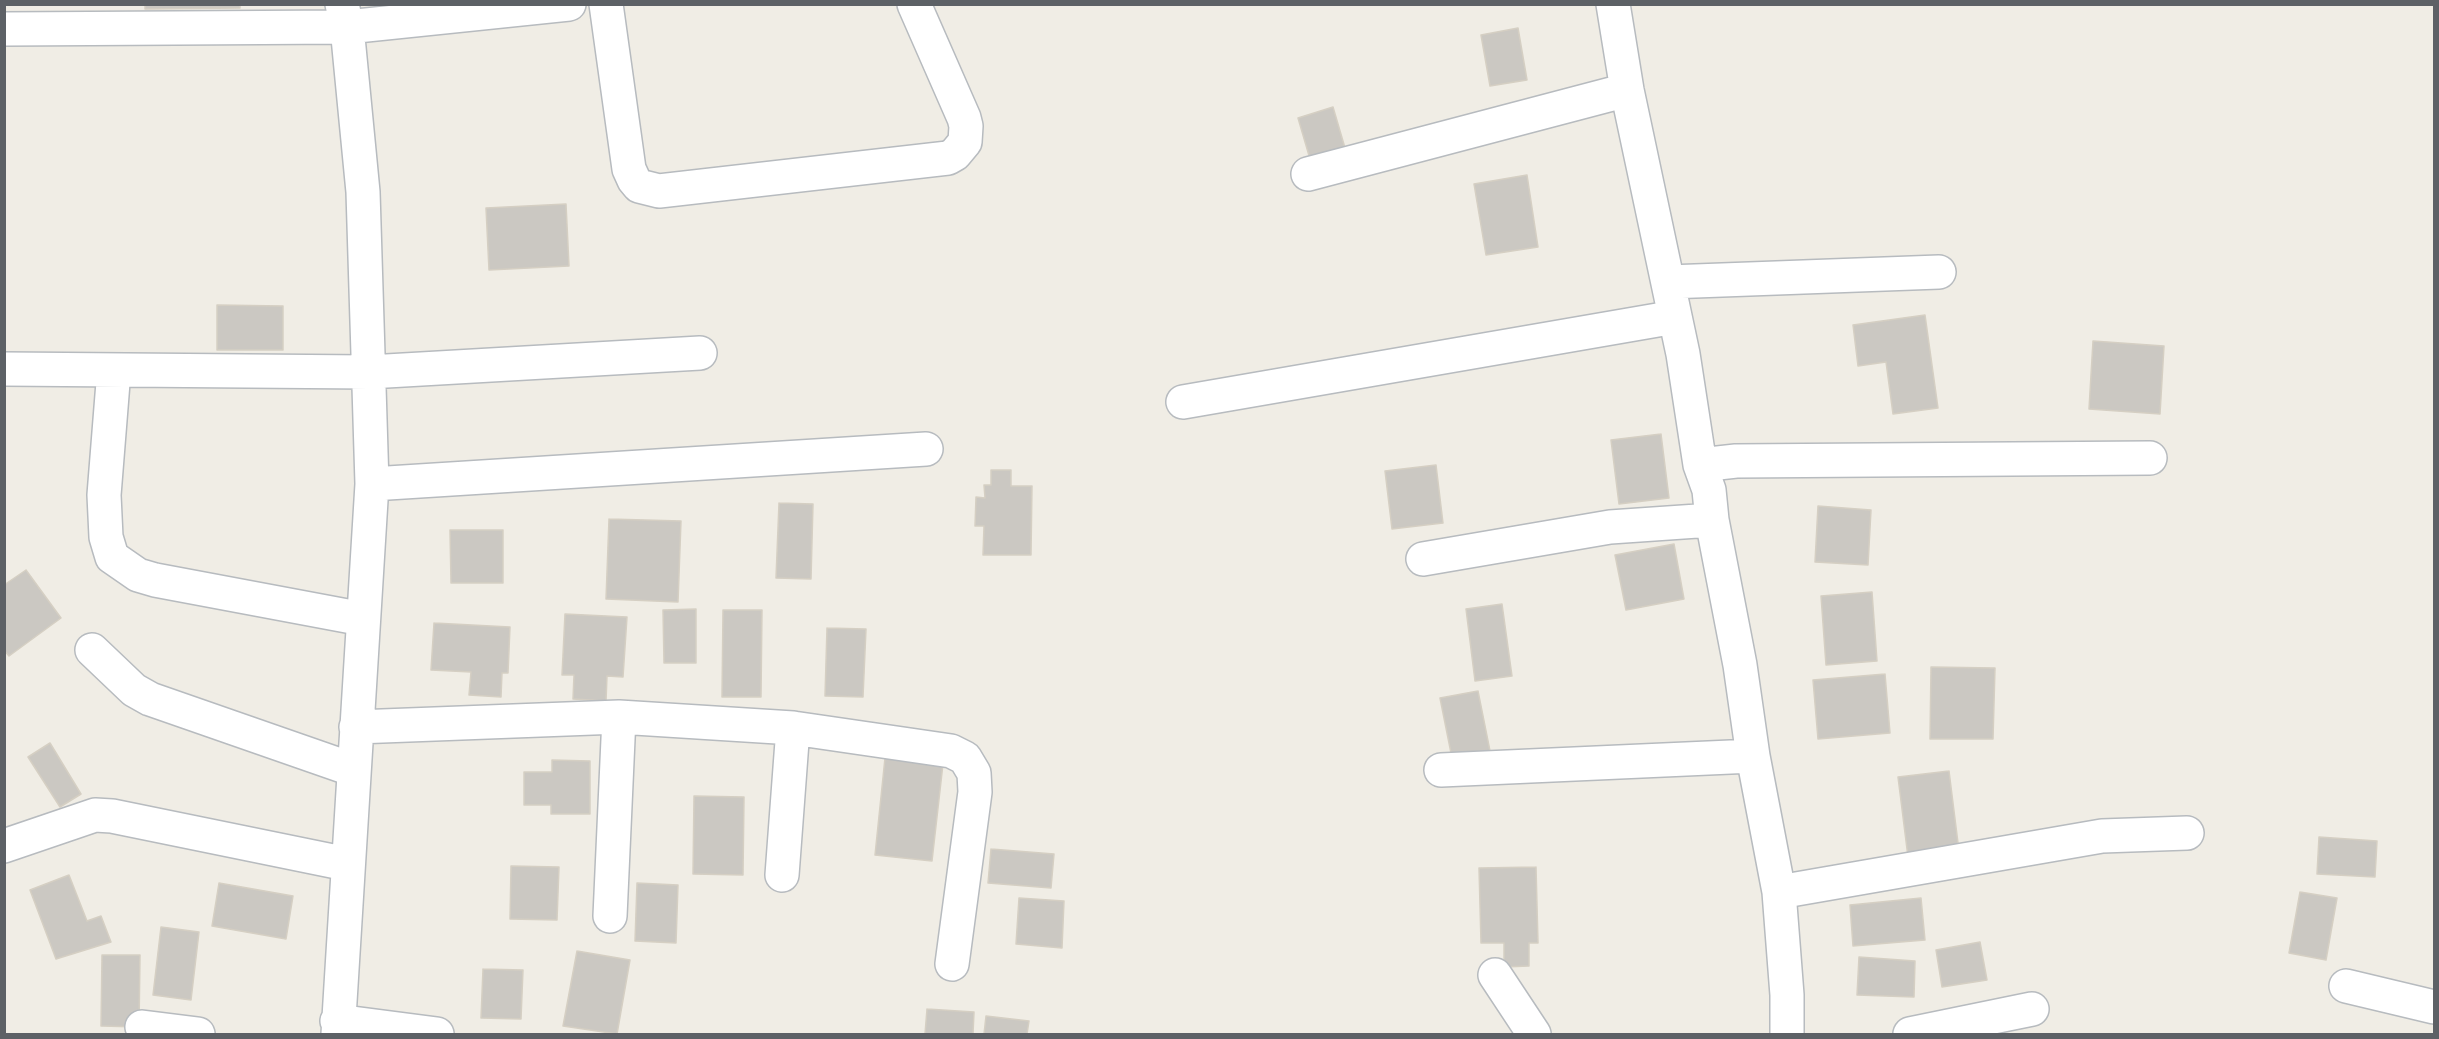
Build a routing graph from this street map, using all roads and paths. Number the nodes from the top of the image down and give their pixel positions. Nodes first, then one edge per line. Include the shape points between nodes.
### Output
1 (569, 4) edge
2 (606, 4) edge
3 (914, 4) edge
4 (1613, 4) edge
5 (345, 16) edge
6 (4, 29) edge
7 (1627, 90) junction
8 (1308, 174) dead end
9 (1939, 272) dead end
10 (1668, 282) junction
11 (1675, 317) junction
12 (700, 353) dead end
13 (4, 369) edge
14 (114, 370) junction
15 (369, 372) junction
16 (1183, 402) dead end
17 (926, 449) dead end
18 (2150, 458) dead end
19 (1701, 465) junction
20 (372, 484) junction
21 (1712, 520) junction
22 (1423, 559) dead end
23 (363, 619) junction
24 (92, 650) dead end
25 (619, 717) junction
26 (356, 727) junction
27 (793, 728) junction
28 (1753, 756) junction
29 (354, 770) junction
30 (1442, 770) dead end
31 (2187, 833) dead end
32 (4, 846) edge
33 (347, 864) junction
34 (782, 875) dead end
35 (1779, 892) junction
36 (610, 916) dead end
37 (952, 964) dead end
38 (1495, 975) dead end
39 (2346, 986) dead end
40 (2434, 1007) edge
41 (2032, 1009) dead end
42 (142, 1027) dead end
43 (337, 1028) edge
44 (198, 1035) edge
45 (436, 1035) edge
46 (1534, 1035) edge
47 (1787, 1035) edge
48 (1910, 1035) edge

1 - 5 street
2 - 3 street via 629,169 639,186 659,191 948,158 955,154 965,142 964,118
4 - 7 street
5 - 6 street
5 - 15 street via 363,192
7 - 8 street
7 - 10 street
9 - 10 street
10 - 11 street
11 - 16 street
11 - 19 street
12 - 15 street
13 - 14 street
14 - 15 street
14 - 23 street via 104,495 111,557 138,575 155,580
15 - 20 street
17 - 20 street
18 - 19 street via 1736,461
19 - 21 street
20 - 23 street
21 - 22 street via 1610,527
21 - 28 street
23 - 26 street
24 - 29 street via 134,690 150,699
25 - 26 street
25 - 27 street
25 - 36 street
26 - 29 street
27 - 34 street
27 - 37 street via 951,751 965,758 974,773 975,792
28 - 30 street
28 - 35 street
29 - 33 street
31 - 35 street via 2102,836
32 - 33 street via 95,815
33 - 43 street
35 - 47 street
38 - 46 street
39 - 40 street
41 - 48 street
42 - 44 street
43 - 45 street

